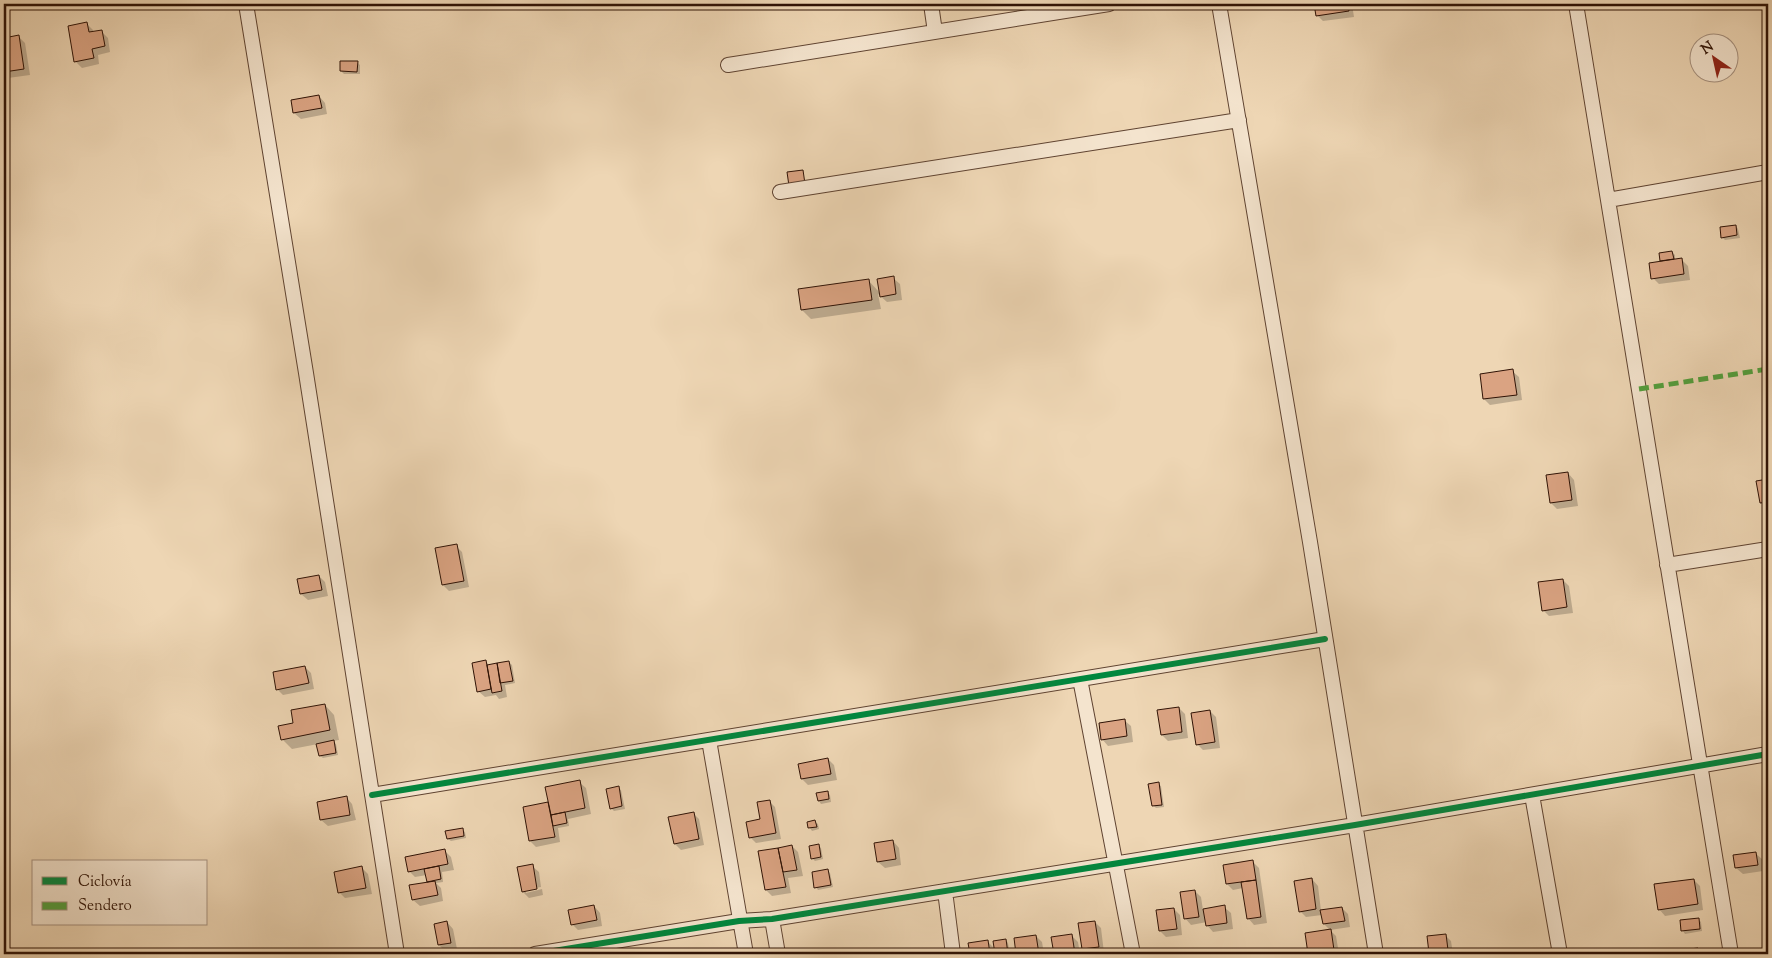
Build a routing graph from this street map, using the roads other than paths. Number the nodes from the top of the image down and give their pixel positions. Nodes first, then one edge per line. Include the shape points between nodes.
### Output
1 (246, 4) edge
2 (931, 4) edge
3 (1109, 4) edge
4 (1220, 4) edge
5 (1576, 4) edge
6 (935, 32) junction
7 (728, 65) dead end
8 (1239, 120) junction
9 (1768, 172) edge
10 (780, 192) dead end
11 (1608, 200) junction
12 (1768, 549) edge
13 (1667, 564) junction
14 (1325, 638) junction
15 (1080, 679) junction
16 (709, 740) junction
17 (1768, 754) edge
18 (1700, 766) junction
19 (372, 795) junction
20 (1532, 795) junction
21 (1355, 825) junction
22 (1115, 864) junction
23 (945, 891) junction
24 (772, 919) junction
25 (740, 921) junction
26 (603, 949) edge
27 (397, 954) edge
28 (535, 954) edge
29 (746, 954) edge
30 (778, 954) edge
31 (953, 954) edge
32 (1133, 954) edge
33 (1376, 954) edge
34 (1560, 954) edge
35 (1731, 954) edge

1 - 19 street
2 - 6 street
3 - 6 street
4 - 8 street
5 - 11 street
6 - 7 street
8 - 10 street
8 - 14 street
9 - 11 street
11 - 13 street
12 - 13 street
13 - 18 street
14 - 15 street
14 - 21 street
15 - 16 street
15 - 22 street
16 - 19 street
16 - 25 street
17 - 18 street
18 - 20 street
18 - 35 street
19 - 27 street
20 - 21 street
20 - 34 street
21 - 22 street
21 - 33 street
22 - 23 street
22 - 32 street
23 - 24 street
23 - 31 street
24 - 25 street
24 - 30 street
25 - 26 street
25 - 29 street
26 - 28 street

